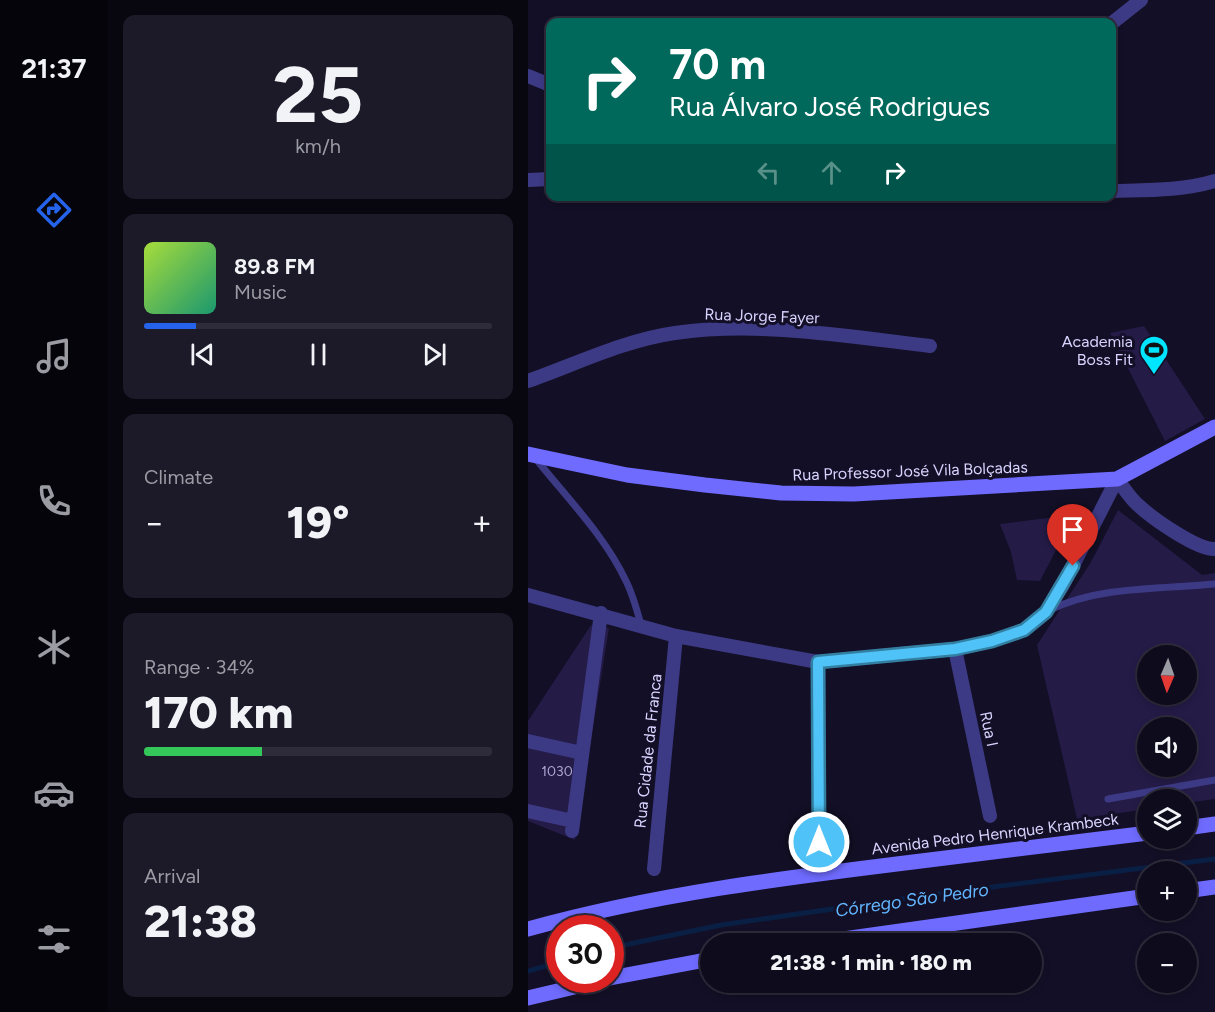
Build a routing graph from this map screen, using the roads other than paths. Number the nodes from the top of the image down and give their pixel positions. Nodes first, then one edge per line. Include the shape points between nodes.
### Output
1 (1141, 0) edge
2 (1116, 20) edge
3 (528, 75) edge
4 (546, 82) edge
5 (546, 179) edge
6 (528, 180) edge
7 (1215, 181) edge
8 (1116, 191) edge
9 (930, 346) dead end
10 (528, 381) edge
11 (1215, 427) edge
12 (531, 455) edge
13 (1117, 479) junction
14 (1215, 549) edge
15 (1215, 584) edge
16 (528, 595) edge
17 (1046, 612) junction
18 (601, 613) junction
19 (641, 625) junction
20 (676, 636) junction
21 (955, 649) junction
22 (818, 662) junction
23 (528, 741) edge
24 (582, 753) junction
25 (1215, 780) edge
26 (1108, 800) dead end
27 (528, 811) edge
28 (990, 816) dead end
29 (1215, 824) edge
30 (1197, 826) edge
31 (1137, 834) edge
32 (819, 842) dead end
33 (654, 869) dead end
34 (1215, 887) edge
35 (1197, 889) edge
36 (1137, 898) edge
37 (528, 929) edge
38 (886, 933) edge
39 (700, 961) edge
40 (624, 975) edge
41 (549, 993) edge
42 (528, 998) edge

1 - 2 street
3 - 4 street
5 - 6 street
7 - 8 street
9 - 10 street, Rua Jorge Fayer via 779,330 719,328 673,333 619,347
11 - 13 main road
12 - 13 main road, Rua Professor José Vila Bolçadas via 627,475 781,494 854,494
12 - 19 lane via 601,540 619,568
13 - 14 street via 1138,505 1193,544
13 - 17 street
15 - 17 lane via 1106,594 1078,599
16 - 18 street
17 - 21 street via 1024,630
18 - 19 street
18 - 24 street
19 - 20 street
20 - 22 street
20 - 33 street, Rua Cidade da Franca
21 - 22 street
21 - 28 street, Rua I
22 - 32 street
23 - 24 street
24 - 27 street via 573,826
25 - 26 lane
29 - 30 main road
31 - 37 main road, Avenida Pedro Henrique Krambeck via 719,888 651,899
34 - 35 main road
36 - 38 main road
39 - 40 main road
41 - 42 main road

